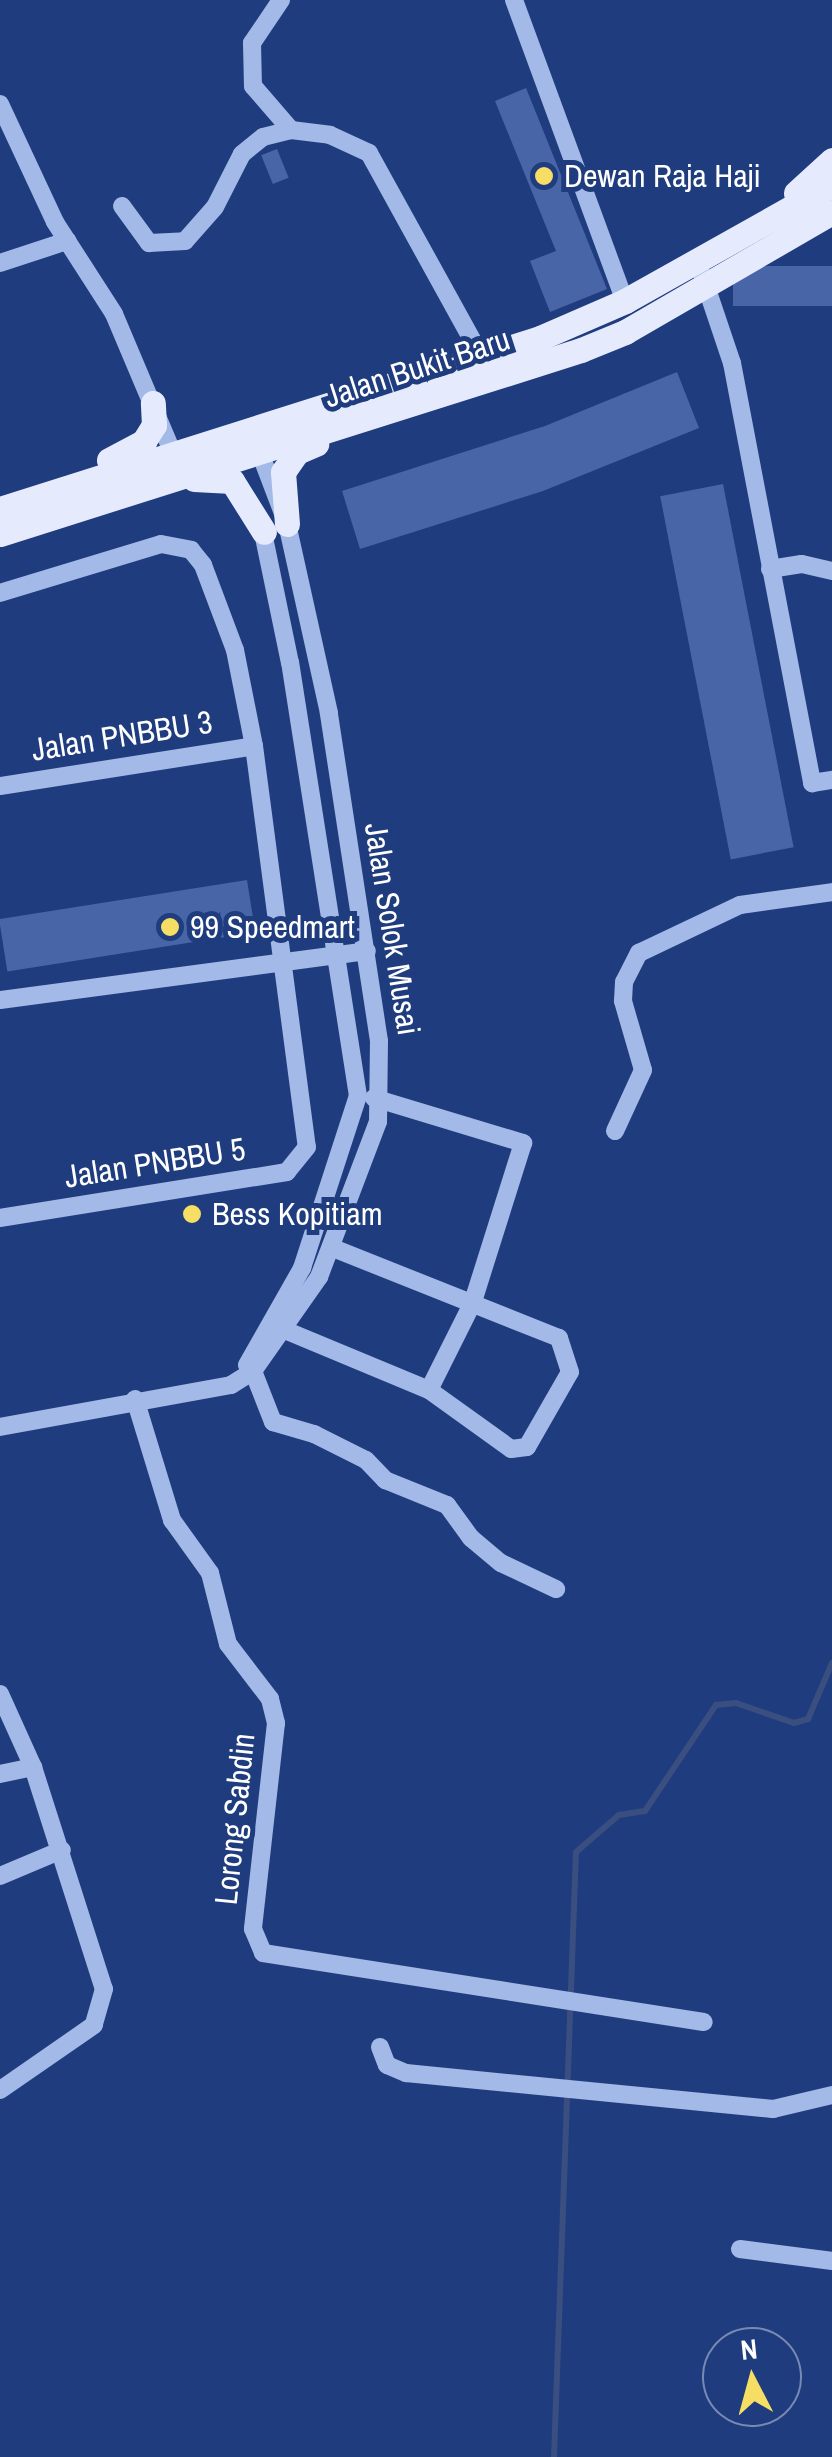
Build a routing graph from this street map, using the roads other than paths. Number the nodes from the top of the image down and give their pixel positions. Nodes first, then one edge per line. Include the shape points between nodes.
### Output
1 (280, 0) edge
2 (514, 0) edge
3 (0, 104) edge
4 (291, 130) junction
5 (832, 160) edge
6 (832, 186) edge
7 (122, 206) dead end
8 (832, 212) edge
9 (744, 232) junction
10 (68, 241) junction
11 (694, 261) junction
12 (0, 263) edge
13 (708, 283) junction
14 (625, 301) junction
15 (482, 356) junction
16 (518, 370) junction
17 (153, 403) junction
18 (244, 443) junction
19 (177, 463) junction
20 (0, 497) edge
21 (0, 509) edge
22 (276, 528) junction
23 (0, 535) edge
24 (770, 569) junction
25 (832, 571) edge
26 (0, 593) edge
27 (254, 746) junction
28 (832, 780) edge
29 (0, 786) edge
30 (832, 892) edge
31 (368, 951) junction
32 (338, 956) junction
33 (285, 964) junction
34 (0, 1000) edge
35 (358, 1096) junction
36 (383, 1099) junction
37 (614, 1131) dead end
38 (0, 1218) edge
39 (333, 1248) junction
40 (473, 1302) junction
41 (287, 1330) junction
42 (253, 1370) junction
43 (231, 1385) junction
44 (429, 1390) junction
45 (135, 1399) junction
46 (0, 1427) edge
47 (556, 1589) dead end
48 (0, 1694) edge
49 (34, 1767) junction
50 (0, 1774) edge
51 (62, 1850) junction
52 (0, 1876) edge
53 (704, 2022) dead end
54 (380, 2047) dead end
55 (0, 2090) edge
56 (832, 2095) edge
57 (740, 2249) dead end
58 (832, 2262) edge

1 - 4 street via 265,15 248,61 253,86
2 - 14 street
3 - 10 street
4 - 7 street via 263,137 242,154 215,206 185,241 149,243
4 - 15 street via 330,135 369,153
5 - 9 main road
6 - 9 main road, Jalan Bukit Baru
8 - 13 main road, Jalan Bukit Baru
9 - 11 main road, Jalan Bukit Baru
10 - 12 street
10 - 17 street via 114,314
11 - 13 street
11 - 14 main road, Jalan Bukit Baru
13 - 16 main road, Jalan Bukit Baru via 625,332
13 - 24 street via 732,363
14 - 15 main road, Jalan Bukit Baru
15 - 18 main road, Jalan Bukit Baru
16 - 18 main road, Jalan Bukit Baru
16 - 22 main road via 297,452 283,472
17 - 19 street
17 - 20 main road via 154,426 128,453
18 - 19 main road, Jalan Bukit Baru
18 - 22 street, Jalan Solok Musai
19 - 21 main road, Jalan Bukit Baru
19 - 23 main road, Jalan Bukit Baru
22 - 23 main road via 232,481 211,476
22 - 31 street, Jalan Solok Musai via 329,713
22 - 32 street, Jalan Solok Musai
24 - 25 street via 802,564
24 - 28 street via 812,783
26 - 27 street via 160,544 191,550 235,650
27 - 29 street, Jalan PNBBU 3
27 - 33 street
30 - 37 street via 740,905 639,953 624,982 623,1001 644,1070
31 - 32 street
31 - 36 street, Jalan Solok Musai
32 - 33 street
32 - 35 street, Jalan Solok Musai
33 - 34 street
33 - 38 street, Jalan PNBBU 5 via 307,1147 287,1172
35 - 36 street
35 - 43 street, Jalan Solok Musai via 302,1268
36 - 39 street, Jalan Solok Musai
36 - 40 street via 522,1143
39 - 40 street
39 - 41 street, Jalan Solok Musai
40 - 44 street
40 - 44 street via 559,1338 570,1372 527,1448 506,1446
41 - 42 street, Jalan Solok Musai
41 - 44 street
42 - 43 street, Jalan Solok Musai
42 - 47 street via 272,1422 314,1434 366,1460 390,1483 447,1505 471,1538 501,1562
43 - 45 street, Jalan Solok Musai
45 - 46 street, Jalan Solok Musai
45 - 53 street, Lorong Sabdin via 172,1520 210,1572 228,1644 270,1699 276,1723 255,1942 273,1958
48 - 49 street
49 - 50 street
49 - 51 street
51 - 52 street
51 - 55 street via 72,1903 104,1989 104,2009 76,2042
54 - 56 street via 387,2066 406,2073 773,2109
57 - 58 street

